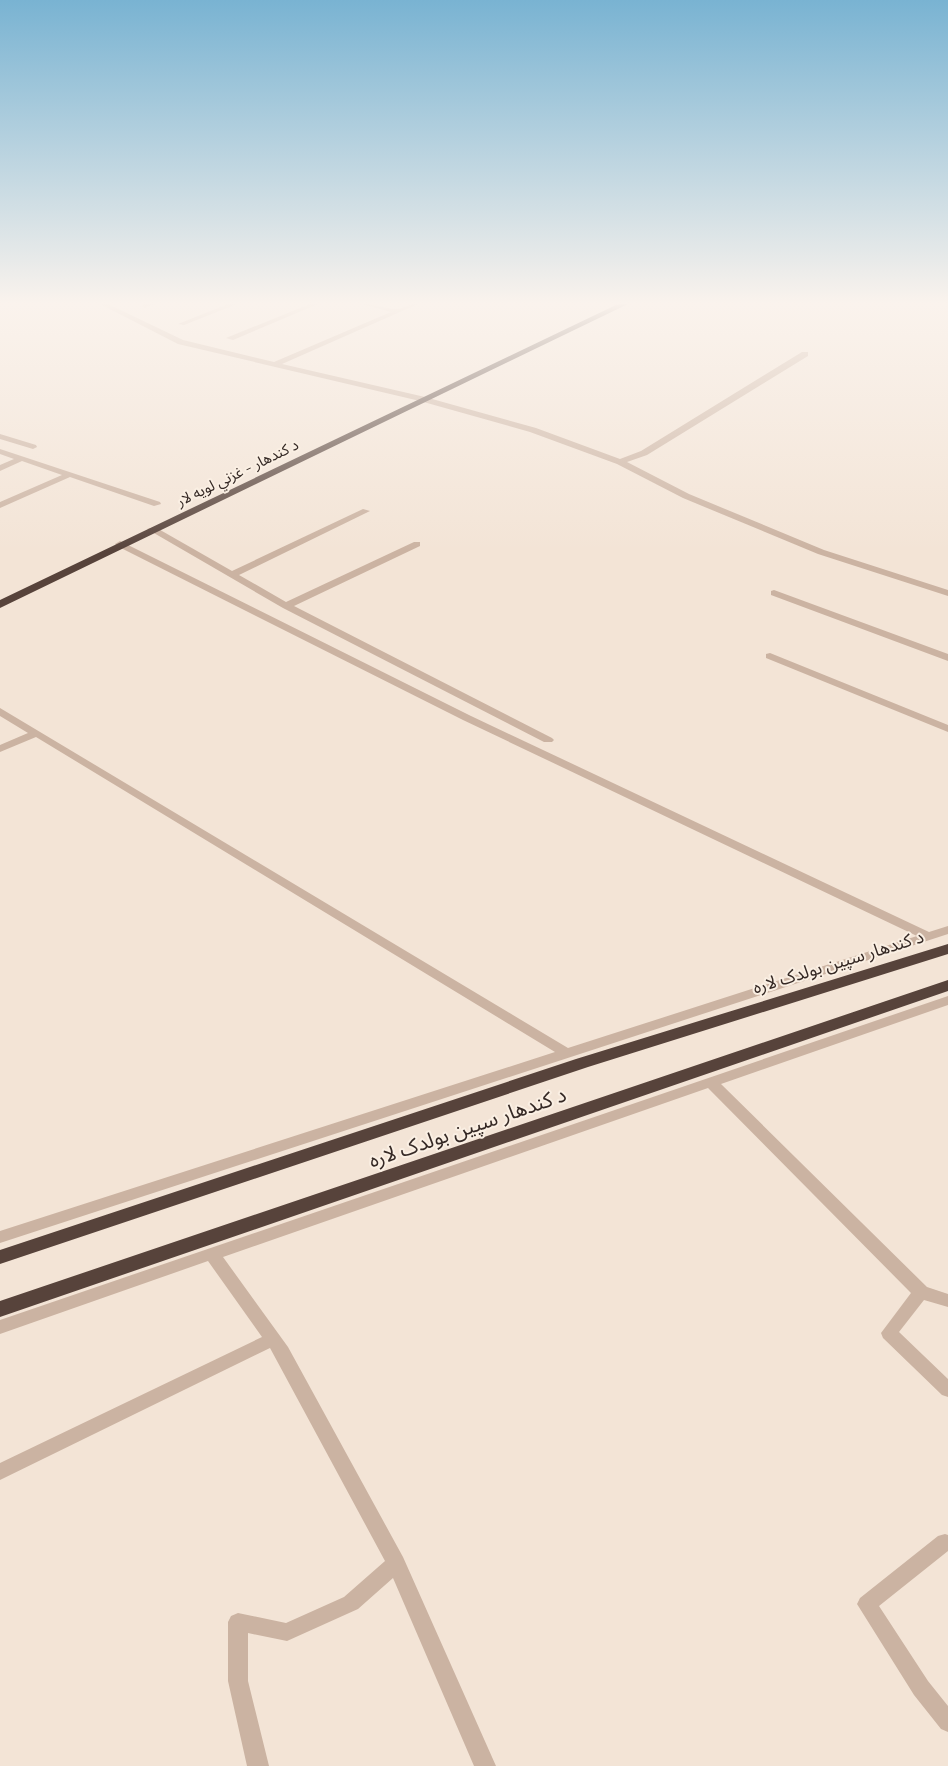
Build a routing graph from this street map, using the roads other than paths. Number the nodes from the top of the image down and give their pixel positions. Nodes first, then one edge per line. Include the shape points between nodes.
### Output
1 (367, 386) edge
2 (451, 386) edge
3 (753, 386) edge
4 (422, 400) junction
5 (0, 436) edge
6 (33, 447) dead end
7 (0, 451) edge
8 (23, 458) junction
9 (620, 462) junction
10 (0, 468) edge
11 (70, 474) junction
12 (157, 504) dead end
13 (0, 505) edge
14 (366, 511) dead end
15 (152, 529) junction
16 (120, 544) junction
17 (417, 544) dead end
18 (232, 575) junction
19 (774, 593) dead end
20 (948, 593) edge
21 (0, 604) edge
22 (286, 606) junction
23 (770, 656) dead end
24 (948, 658) edge
25 (0, 711) edge
26 (948, 729) edge
27 (36, 733) junction
28 (548, 740) dead end
29 (0, 749) edge
30 (948, 930) edge
31 (928, 936) junction
32 (948, 949) edge
33 (948, 985) edge
34 (948, 1000) edge
35 (566, 1053) junction
36 (711, 1082) junction
37 (0, 1237) edge
38 (212, 1254) junction
39 (0, 1257) edge
40 (921, 1292) junction
41 (948, 1301) edge
42 (0, 1309) edge
43 (0, 1327) edge
44 (273, 1339) junction
45 (948, 1390) edge
46 (0, 1472) edge
47 (944, 1542) dead end
48 (396, 1563) junction
49 (948, 1722) edge
50 (258, 1766) edge
51 (485, 1766) edge

1 - 4 street
2 - 4 highway, د کندهار - غزني لويه لار
3 - 9 street via 644,454
4 - 9 street via 533,430
4 - 15 highway, د کندهار - غزني لويه لار
5 - 6 street
7 - 8 street
8 - 10 street
8 - 11 street
9 - 20 street via 686,496 821,552
11 - 12 street
11 - 13 street
14 - 18 street
15 - 16 highway, د کندهار - غزني لويه لار
15 - 18 street
16 - 21 highway, د کندهار - غزني لويه لار
16 - 31 street via 467,718
17 - 22 street
18 - 22 street
19 - 24 street
22 - 28 street
23 - 26 street
25 - 27 street
27 - 29 street
27 - 35 street
30 - 31 street
31 - 35 street
32 - 39 highway, د کندهار سپین بولدک لاره via 582,1063
33 - 42 highway, د کندهار سپین بولدک لاره
34 - 36 street
35 - 37 street
36 - 38 street
36 - 40 street
38 - 43 street
38 - 44 street
40 - 41 street
40 - 45 street via 889,1333
44 - 46 street
44 - 48 street
47 - 49 street via 867,1604 921,1688
48 - 50 street via 351,1603 287,1632 238,1622 238,1681
48 - 51 street

